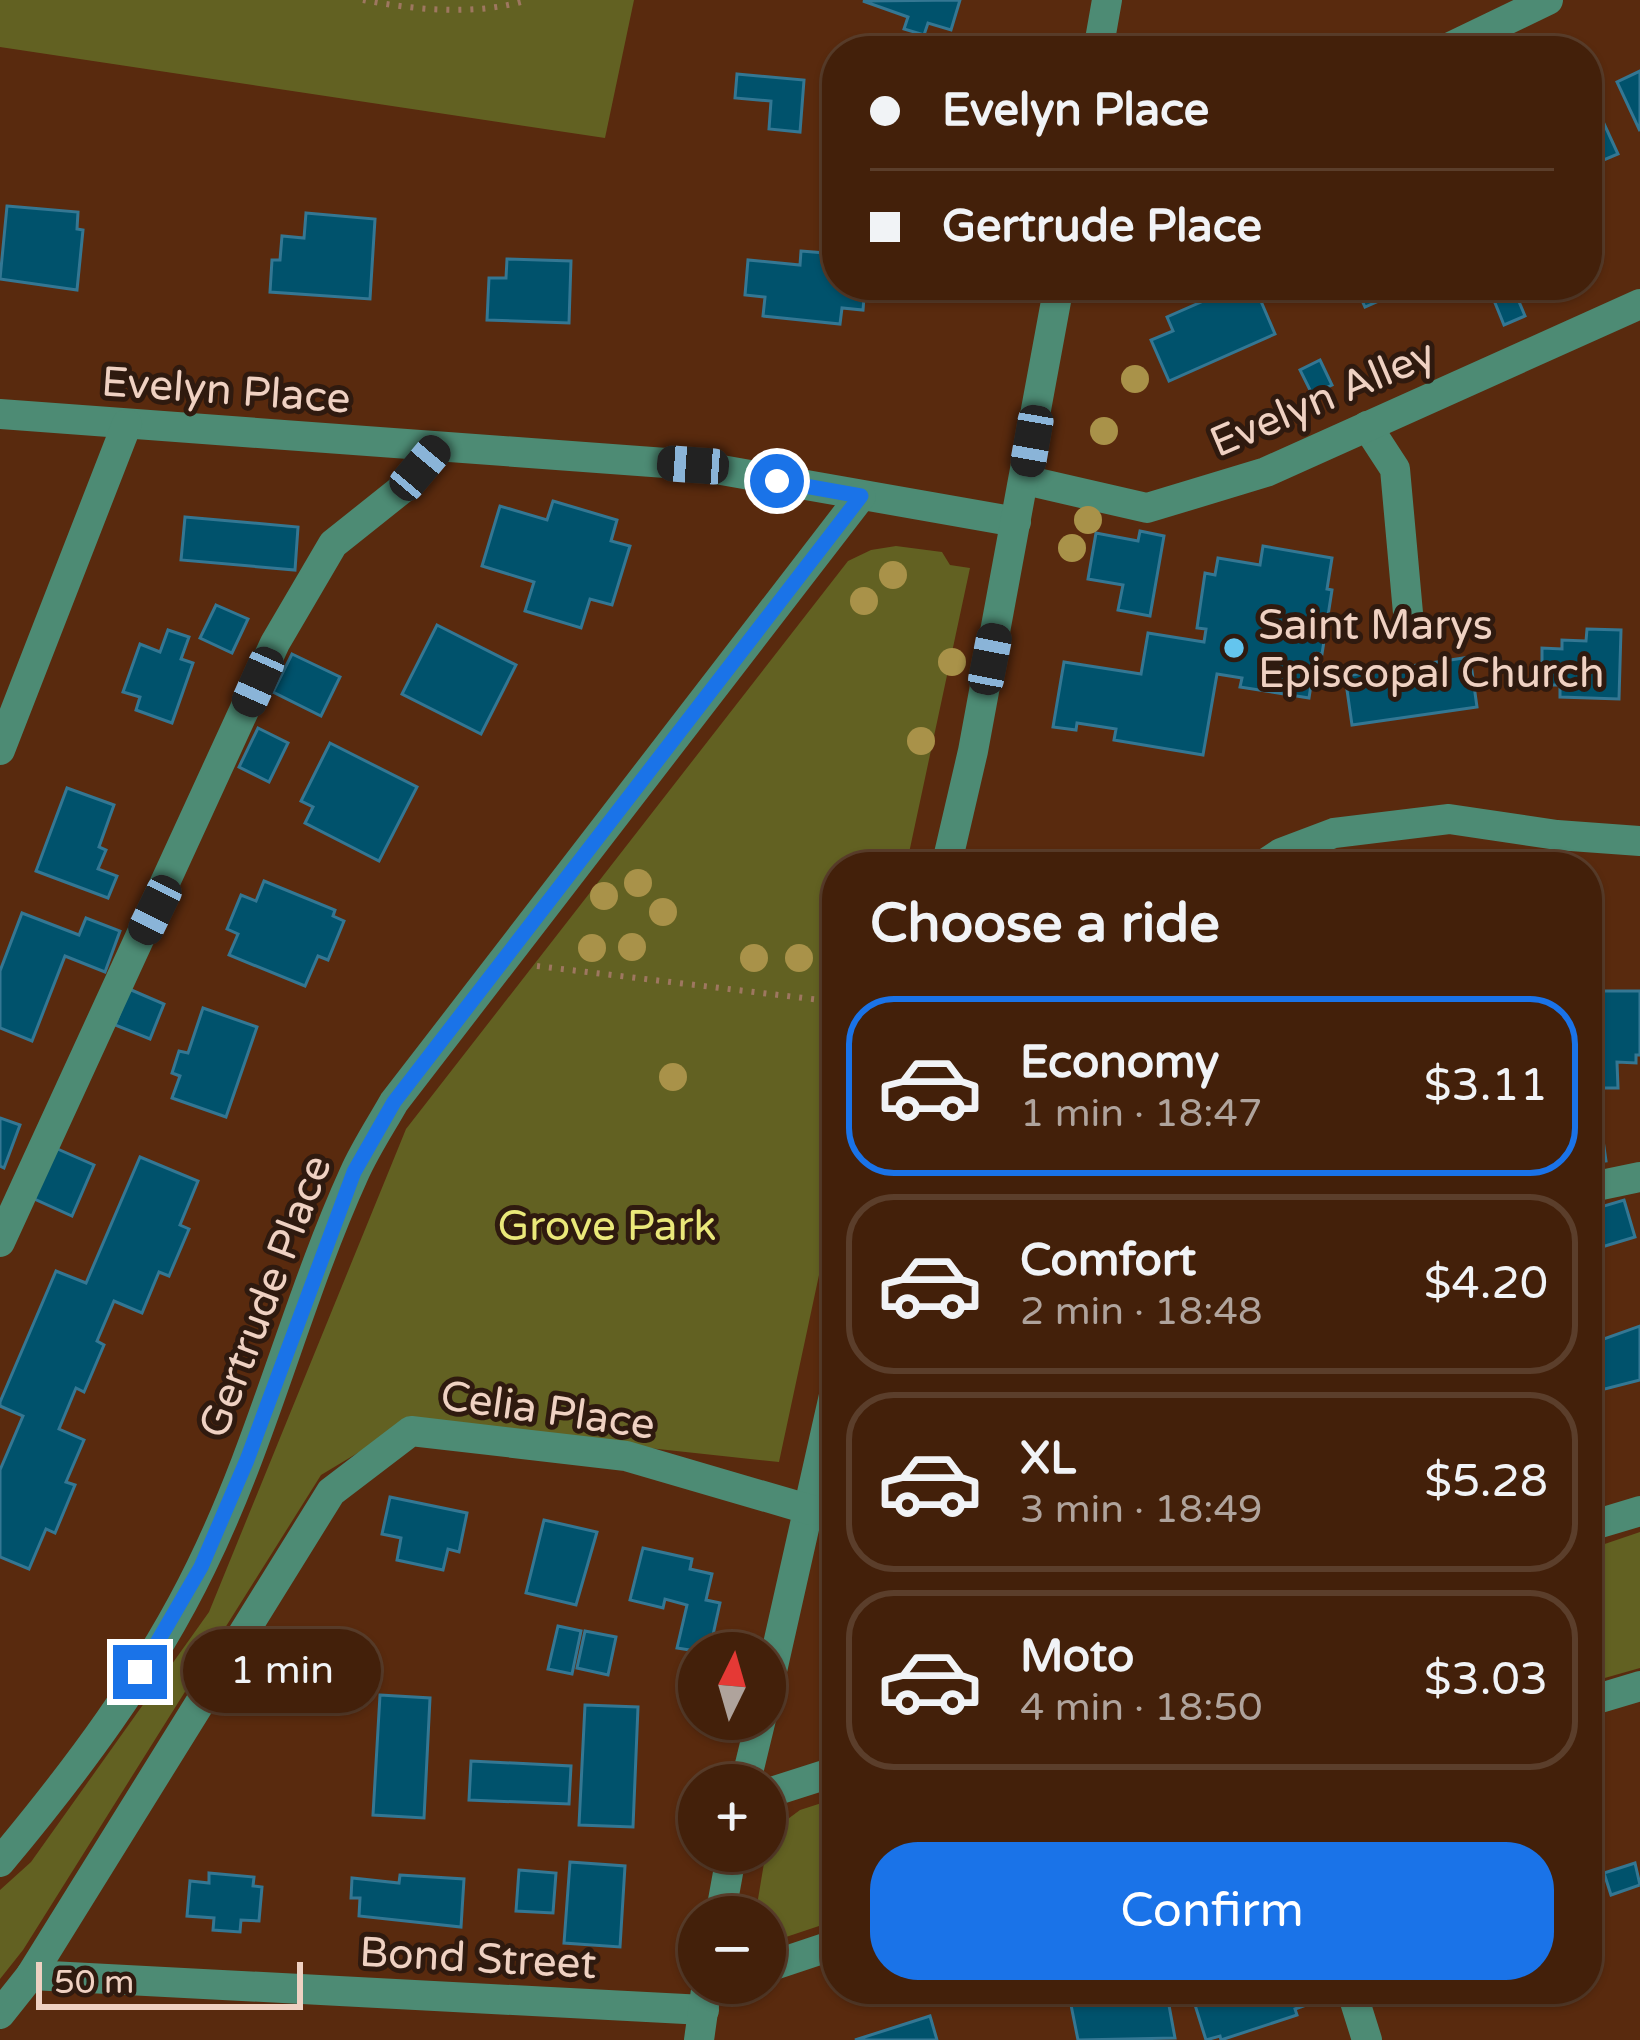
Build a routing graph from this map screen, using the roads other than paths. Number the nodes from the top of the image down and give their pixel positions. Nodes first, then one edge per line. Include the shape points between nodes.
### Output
1 (1107, 0) edge
2 (1548, 0) edge
3 (1101, 36) edge
4 (1473, 36) edge
5 (1056, 300) edge
6 (1640, 304) edge
7 (0, 414) edge
8 (127, 424) junction
9 (1367, 426) junction
10 (437, 447) junction
11 (1025, 480) junction
12 (861, 496) junction
13 (1016, 522) junction
14 (1409, 624) dead end
15 (0, 750) edge
16 (1640, 841) edge
17 (949, 852) edge
18 (1283, 852) edge
19 (1640, 1177) edge
20 (1602, 1185) edge
21 (0, 1243) edge
22 (822, 1456) edge
23 (811, 1510) junction
24 (1640, 1510) edge
25 (1602, 1523) edge
26 (782, 1632) edge
27 (1640, 1686) edge
28 (1602, 1697) edge
29 (822, 1776) edge
30 (786, 1787) edge
31 (0, 1862) edge
32 (822, 1949) edge
33 (786, 1962) edge
34 (32, 1976) junction
35 (678, 2000) edge
36 (1355, 2004) edge
37 (0, 2014) edge
38 (1366, 2040) edge

1 - 3 street
2 - 4 street
5 - 11 street
6 - 9 street, Evelyn Alley
7 - 8 street, Evelyn Place
8 - 10 street, Evelyn Place
8 - 15 street
9 - 11 street, Evelyn Alley via 1266,472 1147,508
9 - 14 street via 1395,469
10 - 12 street, Evelyn Place via 693,465
10 - 21 street via 402,489 333,544 275,643
11 - 13 street
12 - 13 street, Evelyn Place
12 - 31 street, Gertrude Place via 394,1102 354,1172 201,1567 75,1773
13 - 17 street
16 - 18 street via 1449,819 1334,833
19 - 20 street
22 - 23 street
23 - 26 street
23 - 34 street, Celia Place via 626,1456 411,1431 331,1492
24 - 25 street
27 - 28 street
29 - 30 street
32 - 33 street
34 - 35 street, Bond Street
34 - 37 street, Celia Place
36 - 38 street

